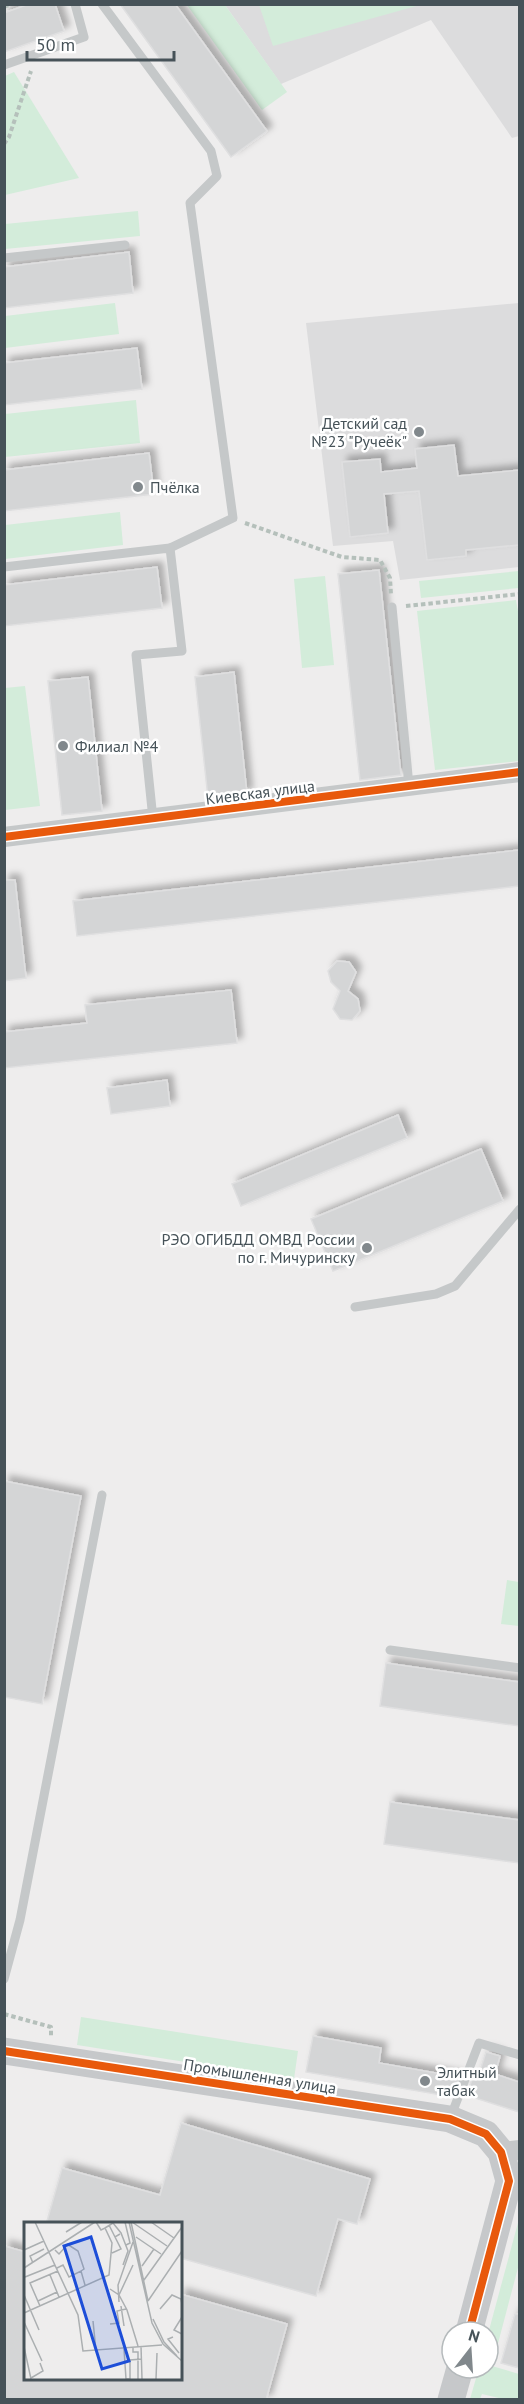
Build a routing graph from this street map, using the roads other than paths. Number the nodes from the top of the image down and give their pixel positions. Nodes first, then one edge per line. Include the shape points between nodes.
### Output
1 (75, 4) edge
2 (102, 4) edge
3 (4, 65) edge
4 (125, 244) dead end
5 (4, 258) edge
6 (170, 548) junction
7 (4, 567) edge
8 (392, 608) road end
9 (519, 772) edge
10 (410, 786) junction
11 (153, 819) junction
12 (4, 837) edge
13 (519, 1209) edge
14 (355, 1307) dead end
15 (102, 1495) dead end
16 (390, 1650) dead end
17 (519, 1668) edge
18 (4, 1979) edge
19 (4, 2050) edge
20 (519, 2055) edge
21 (450, 2120) junction
22 (510, 2151) edge
23 (472, 2320) edge
24 (457, 2380) edge
25 (451, 2400) edge

1 - 3 lane via 84,36
2 - 6 lane via 211,151 217,176 190,203 233,518
4 - 5 lane
6 - 7 lane
6 - 11 lane via 183,651 136,656
8 - 10 lane
9 - 10 street, Киевская улица
10 - 11 street, Киевская улица
11 - 12 street, Киевская улица
13 - 14 lane via 455,1286 436,1294
15 - 18 lane via 20,1920
16 - 17 lane
19 - 21 street, Промышленная улица
20 - 21 lane via 479,2043
21 - 22 street, Промышленная улица via 486,2134
22 - 23 street via 509,2181
24 - 25 street

